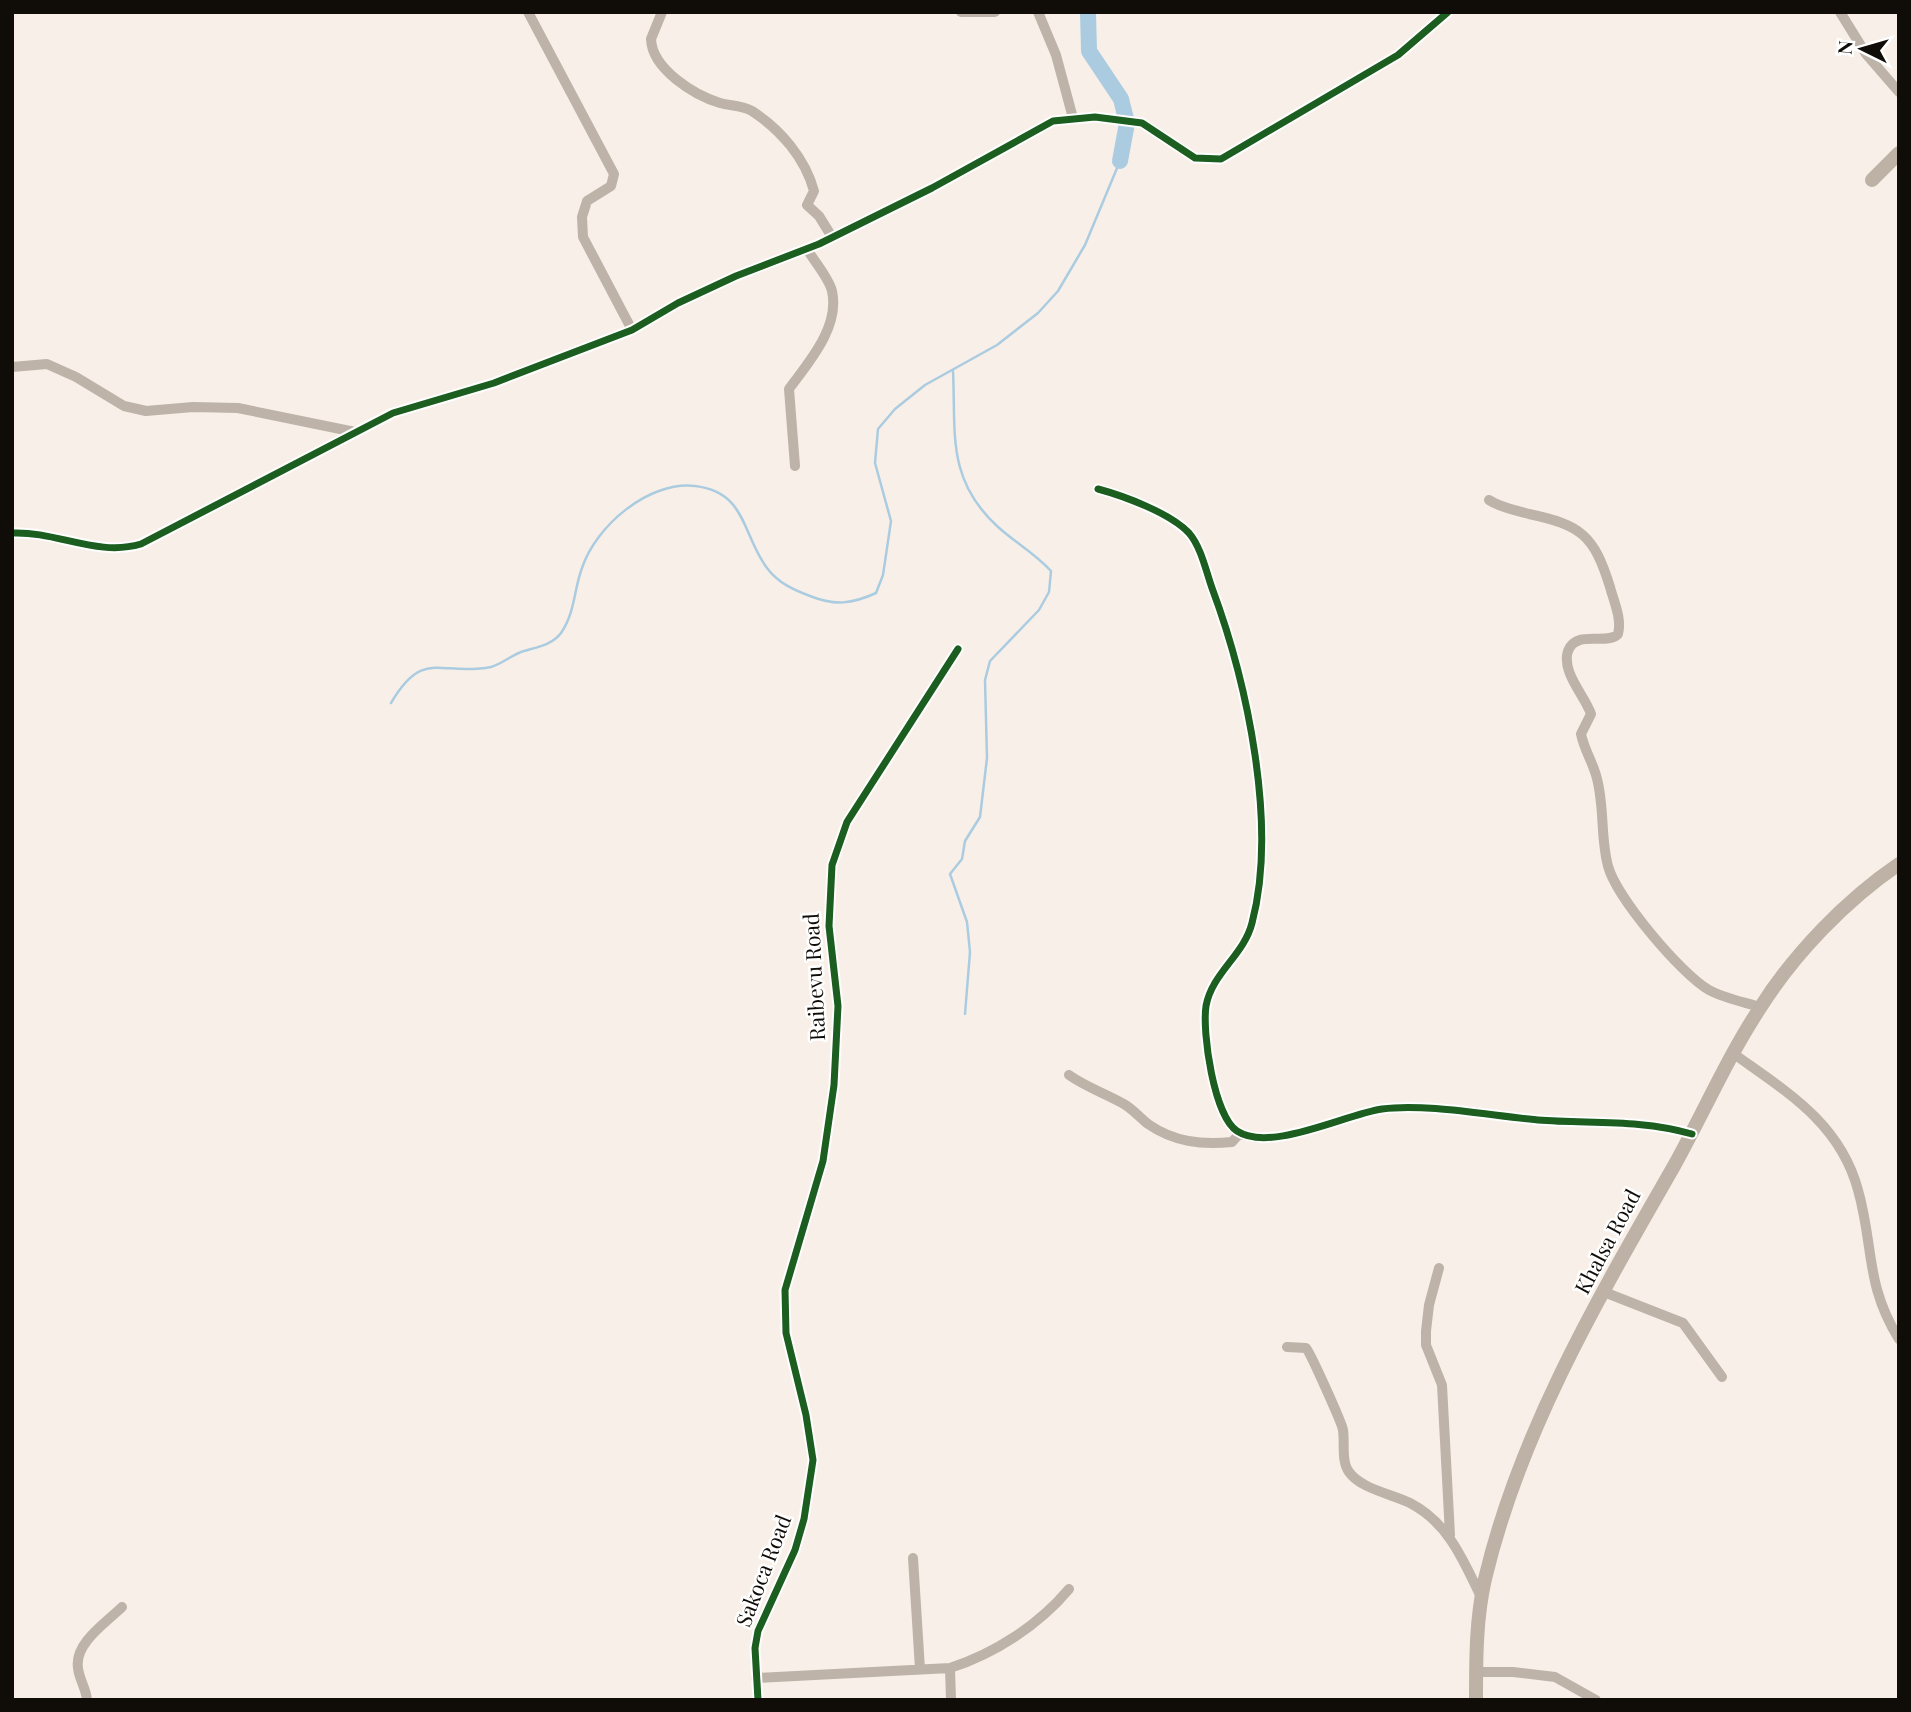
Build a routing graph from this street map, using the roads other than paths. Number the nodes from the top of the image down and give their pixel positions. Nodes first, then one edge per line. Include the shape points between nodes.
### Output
1 (528, 12) edge
2 (662, 12) edge
3 (961, 12) edge
4 (995, 12) edge
5 (1038, 12) edge
6 (1448, 12) edge
7 (1840, 12) edge
8 (1899, 92) edge
9 (1073, 118) junction
10 (1899, 153) edge
11 (1872, 180) dead end
12 (832, 237) junction
13 (807, 249) junction
14 (632, 330) junction
15 (12, 367) edge
16 (355, 432) junction
17 (795, 466) dead end
18 (1098, 489) dead end
19 (1489, 500) dead end
20 (12, 533) edge
21 (958, 649) dead end
22 (1899, 864) edge
23 (1760, 1007) junction
24 (1734, 1054) junction
25 (1069, 1075) dead end
26 (1240, 1133) junction
27 (1692, 1134) junction
28 (1439, 1268) dead end
29 (785, 1290) joint
30 (1604, 1292) junction
31 (1899, 1339) edge
32 (1287, 1348) dead end
33 (1723, 1377) dead end
34 (1450, 1535) junction
35 (913, 1558) dead end
36 (1069, 1589) dead end
37 (1482, 1598) junction
38 (122, 1607) dead end
39 (950, 1668) junction
40 (920, 1669) junction
41 (1476, 1672) junction
42 (756, 1678) junction
43 (87, 1700) edge
44 (758, 1700) edge
45 (951, 1700) edge
46 (1476, 1700) edge
47 (1596, 1700) edge

1 - 14 street via 614,174 611,186 587,201 583,237
2 - 12 street via 651,39 660,60 684,85 720,103 753,111 792,146 814,191 807,205
3 - 4 street
5 - 9 street via 1056,55
6 - 9 street via 1398,55 1221,159 1195,158 1142,123
7 - 8 street via 1866,54
9 - 12 street via 1047,124
10 - 11 main road
12 - 13 street
13 - 14 street via 689,297
13 - 17 street via 832,290 832,317 814,356 789,388
14 - 16 street via 494,383 393,413
15 - 16 street via 47,364 124,406 146,411 238,408
16 - 20 street via 141,544 109,548
18 - 26 street via 1122,496 1189,533 1235,659 1256,762 1260,870 1252,925 1240,950 1215,982 1206,1017 1221,1109
19 - 23 street via 1565,521 1586,538 1605,573 1617,612 1618,636 1575,642 1567,660 1582,701 1590,710 1581,734 1596,775 1605,854 1613,881 1656,940 1699,983
21 - 29 street, Raibevu Road via 847,822 832,865 828,926 838,1006 834,1086 823,1161
22 - 23 main road, Khalsa Road via 1867,885 1819,933
23 - 24 main road, Khalsa Road
24 - 27 main road, Khalsa Road
24 - 31 street via 1824,1123 1847,1157 1858,1191 1876,1295
25 - 26 street via 1172,1137 1223,1143 1232,1142
26 - 27 street via 1294,1133 1367,1112 1400,1108 1571,1122 1648,1123
27 - 30 main road, Khalsa Road
28 - 34 street via 1429,1305 1426,1345 1442,1385
29 - 42 street, Sakoca Road via 786,1333 813,1460 798,1540 758,1631
30 - 33 street via 1683,1322
30 - 37 main road, Khalsa Road via 1539,1419 1508,1500
32 - 34 street via 1310,1352 1343,1427 1349,1473 1412,1504
34 - 37 street
35 - 40 street
36 - 39 street via 1051,1611 979,1658
37 - 41 main road, Khalsa Road
38 - 43 street via 79,1654 77,1667
39 - 40 street
39 - 45 street
40 - 42 street
41 - 46 main road, Khalsa Road
41 - 47 street via 1555,1677
42 - 44 street, Sakoca Road

